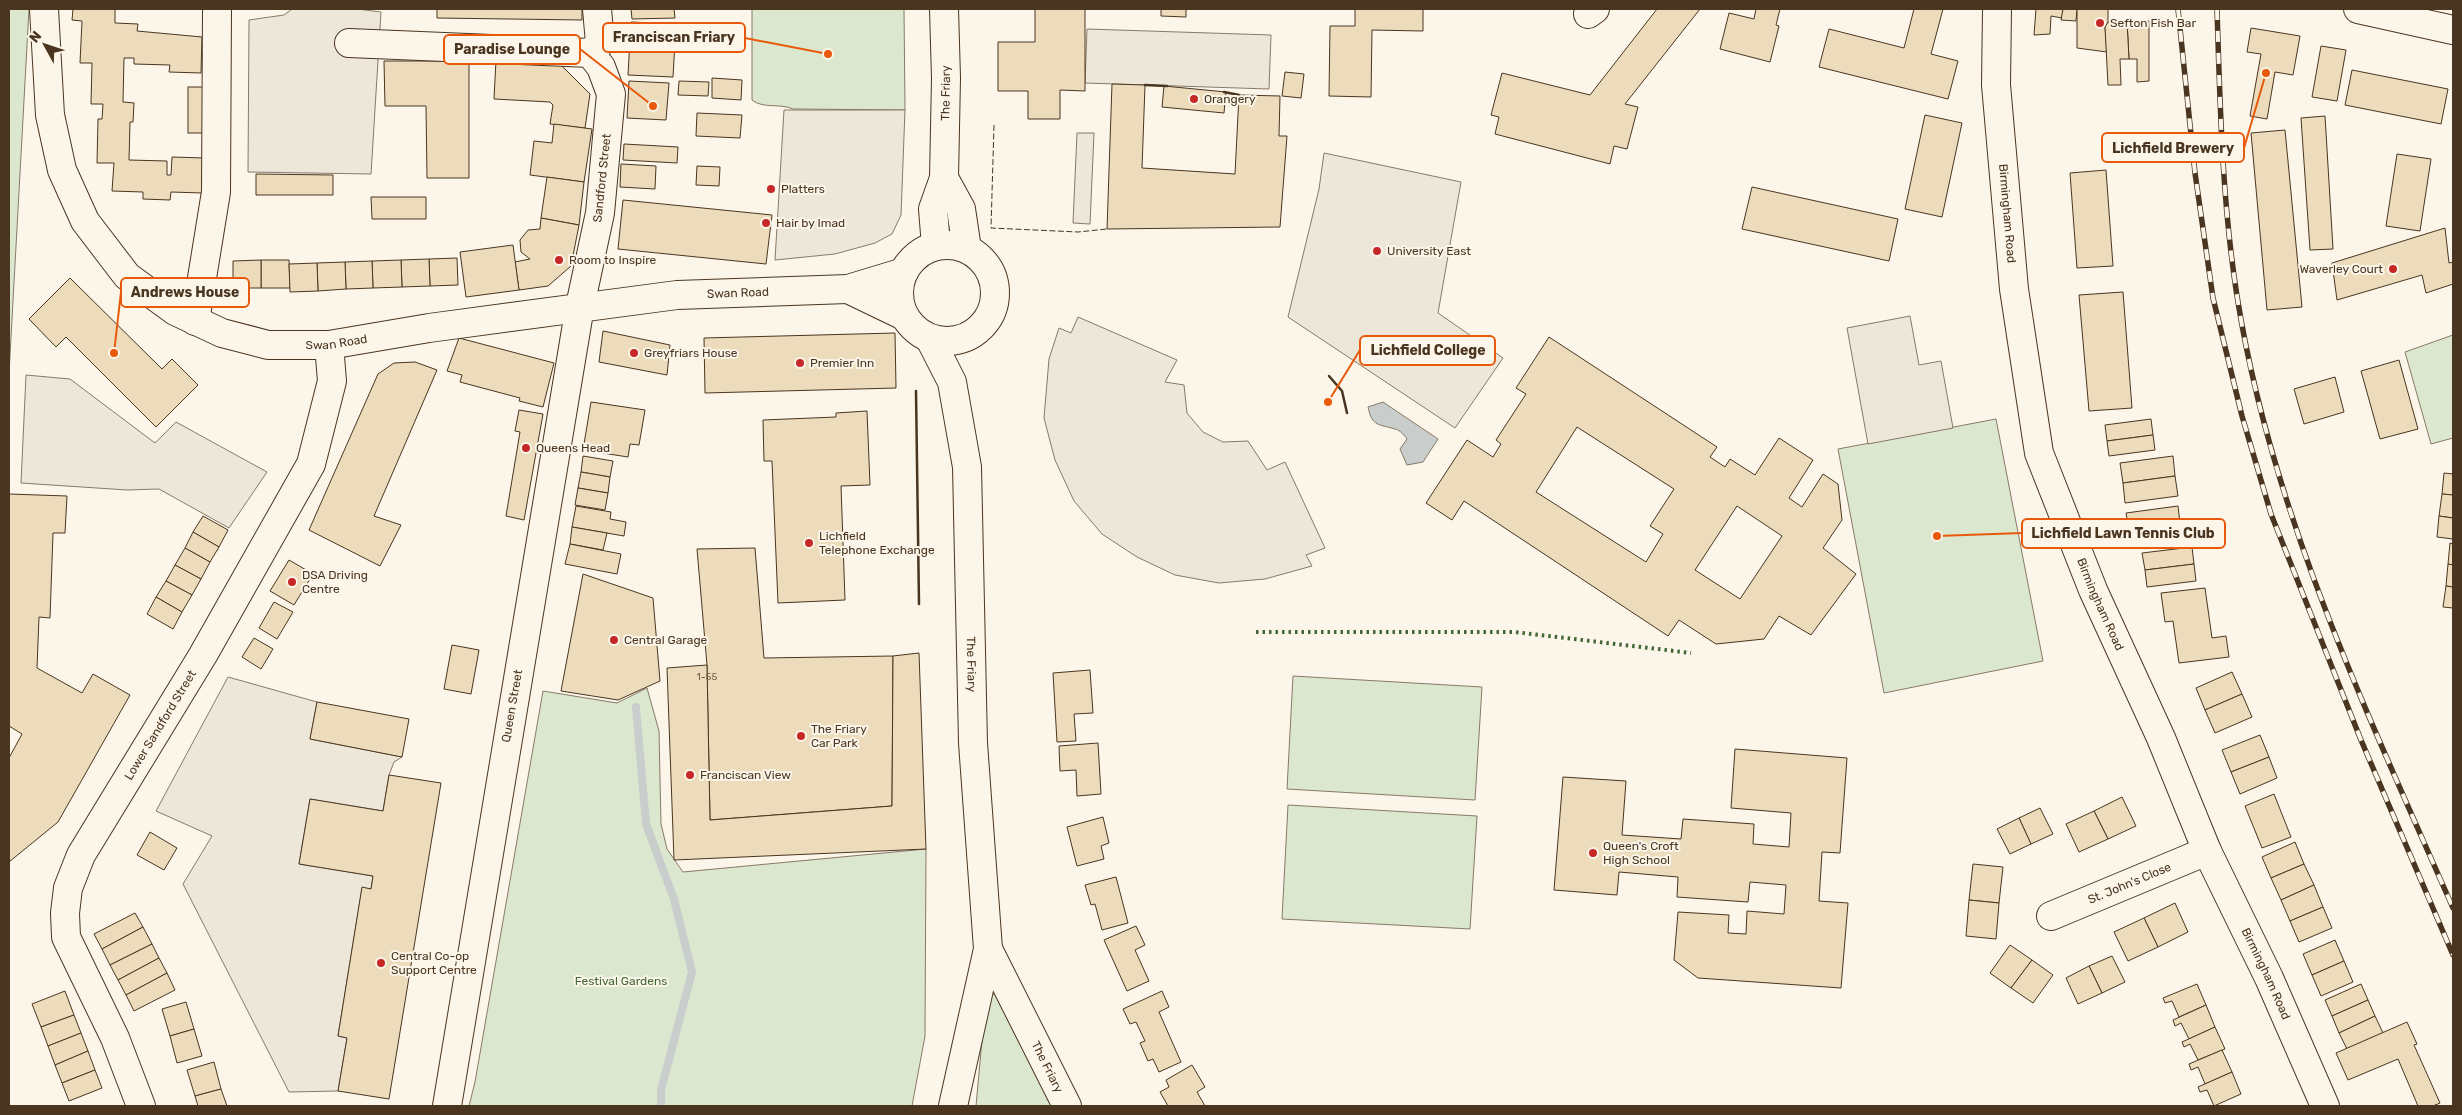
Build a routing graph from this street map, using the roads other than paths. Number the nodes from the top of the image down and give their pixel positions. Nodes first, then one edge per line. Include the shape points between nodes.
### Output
1 (44, 9) edge
2 (217, 9) edge
3 (597, 9) edge
4 (944, 9) edge
5 (1997, 9) edge
6 (2358, 9) edge
7 (2448, 22) edge
8 (349, 43) dead end
9 (590, 53) junction
10 (944, 178) junction
11 (936, 246) junction
12 (967, 249) junction
13 (904, 272) junction
14 (848, 289) junction
15 (580, 306) junction
16 (904, 316) junction
17 (195, 321) junction
18 (930, 339) junction
19 (964, 339) junction
20 (329, 346) junction
21 (952, 382) junction
22 (2207, 851) junction
23 (2051, 916) dead end
24 (988, 949) junction
25 (141, 1106) edge
26 (447, 1106) edge
27 (953, 1106) edge
28 (1067, 1106) edge
29 (2325, 1106) edge

1 - 17 street, Swan Road via 50,116 62,170 85,221 127,276 175,311
2 - 17 street via 216,192
3 - 9 street via 600,43
4 - 10 street, The Friary
5 - 22 street, Birmingham Road via 1996,85 2014,288 2040,453 2092,590 2161,738
6 - 7 street
8 - 9 street
9 - 15 street, Sandford Street via 601,67 611,94 600,213
10 - 11 street, The Friary via 933,208
10 - 12 street, The Friary via 961,209
11 - 12 street
11 - 13 street via 916,256
12 - 19 street via 988,267 995,294 992,313 986,323
13 - 14 street, Swan Road
13 - 16 street via 899,287
14 - 15 street, Swan Road via 678,295
14 - 16 street, Swan Road
15 - 20 street, Swan Road
15 - 26 street, Queen Street
16 - 18 street via 920,334
17 - 20 street, Swan Road via 222,333 268,345
18 - 19 street via 944,342
18 - 21 street, The Friary
19 - 21 street, The Friary
20 - 25 street, Lower Sandford Street via 332,381 311,464 203,655 81,855 68,888 66,937 115,1038
21 - 24 street, The Friary via 967,467 973,743
22 - 23 street, St. John's Close
22 - 29 street, Birmingham Road via 2269,978
24 - 27 street, The Friary
24 - 28 street, The Friary

